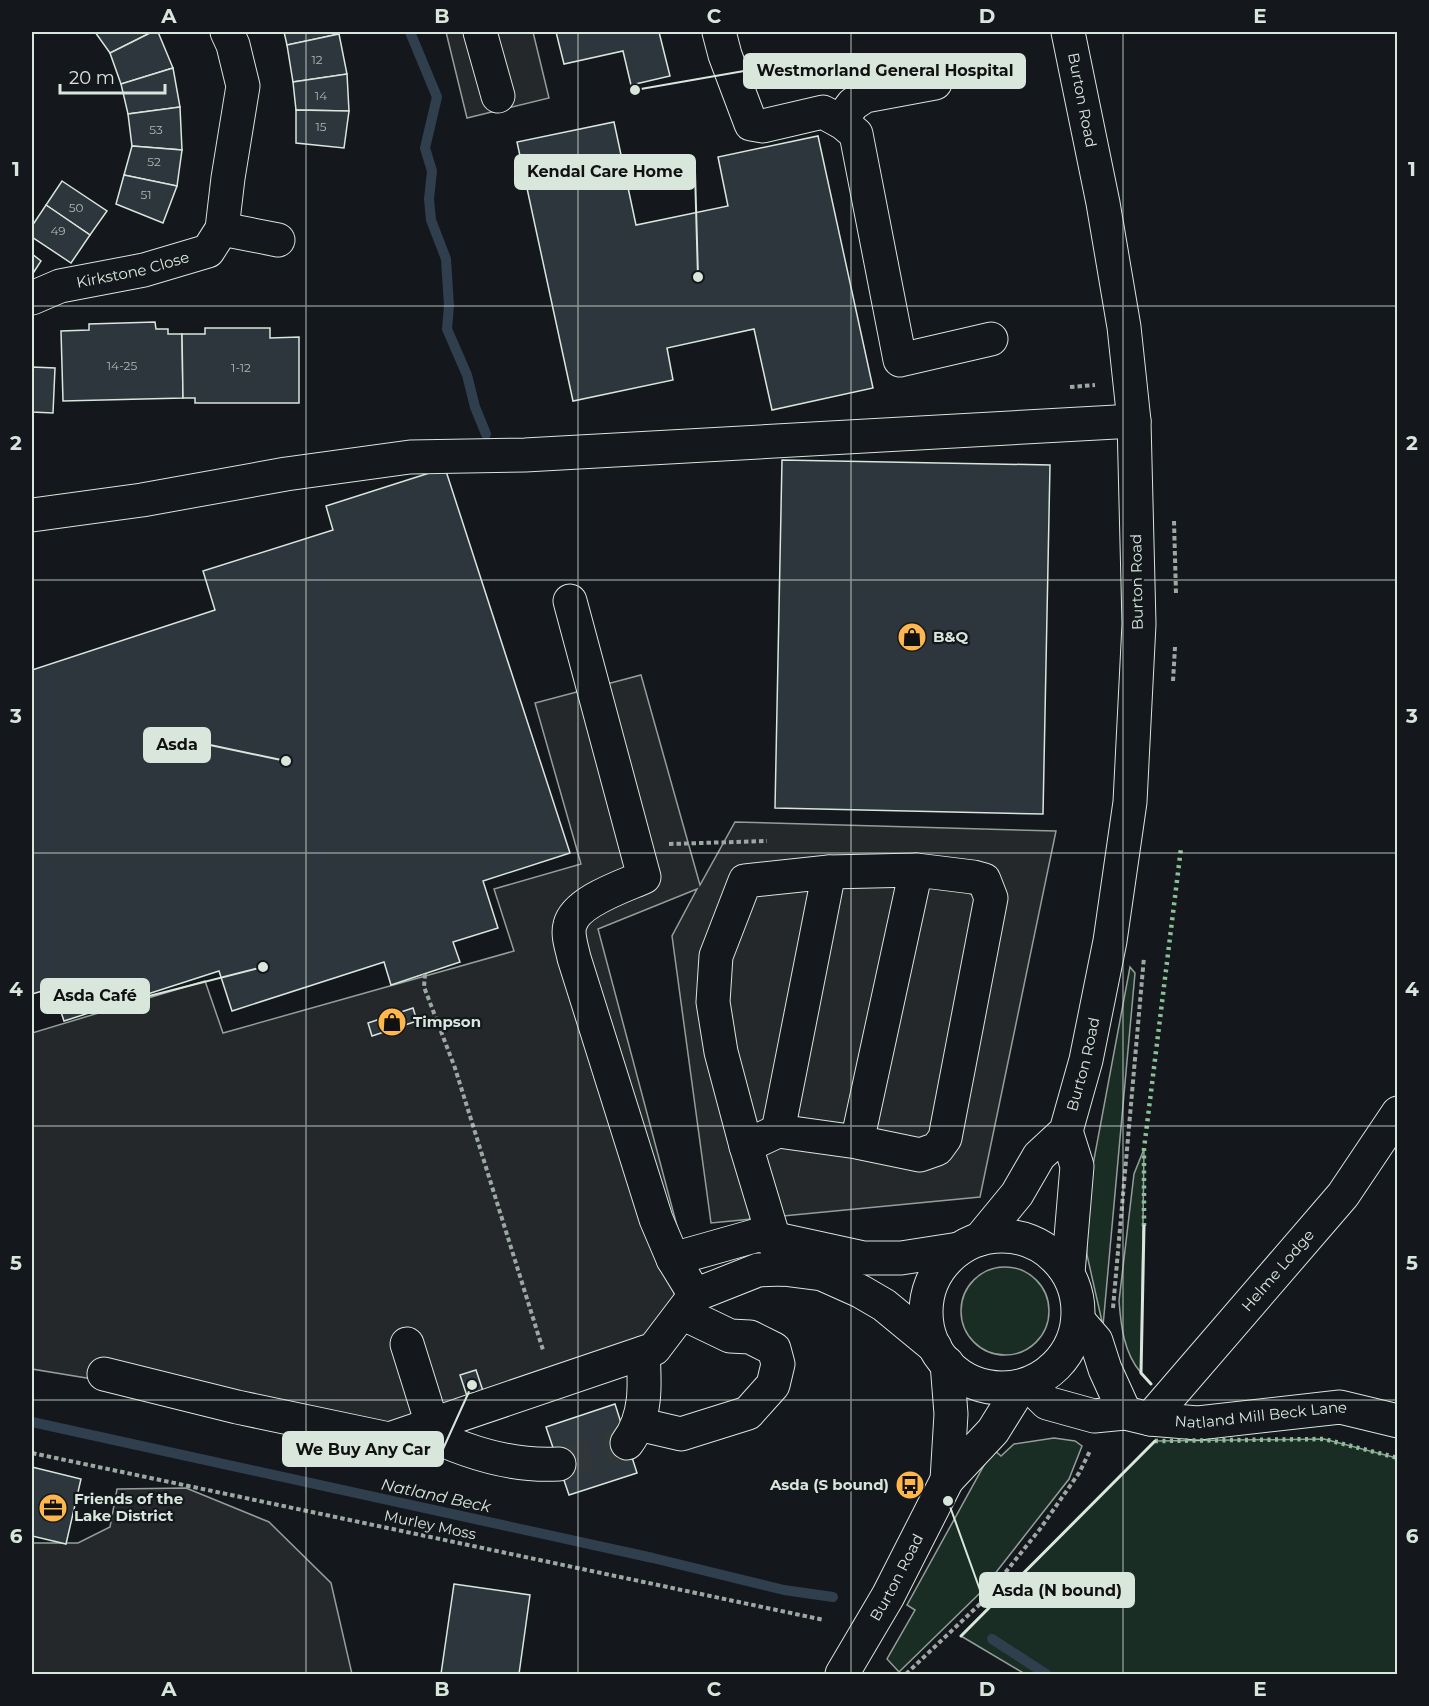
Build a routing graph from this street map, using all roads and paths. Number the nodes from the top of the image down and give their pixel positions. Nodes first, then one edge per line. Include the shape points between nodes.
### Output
1 (227, 32) edge
2 (480, 32) edge
3 (719, 32) edge
4 (1068, 32) edge
5 (935, 83) dead end
6 (498, 96) dead end
7 (840, 121) junction
8 (222, 229) junction
9 (278, 240) dead end
10 (32, 298) edge
11 (991, 339) dead end
12 (1134, 421) junction
13 (32, 515) edge
14 (570, 601) dead end
15 (916, 870) junction
16 (829, 872) junction
17 (425, 974) dead end
18 (1398, 1113) edge
19 (778, 1131) junction
20 (1066, 1131) junction
21 (857, 1142) junction
22 (746, 1146) junction
23 (774, 1237) junction
24 (970, 1244) junction
25 (673, 1259) junction
26 (783, 1269) junction
27 (1068, 1273) junction
28 (688, 1304) junction
29 (1078, 1320) junction
30 (407, 1344) dead end
31 (643, 1353) junction
32 (941, 1355) junction
33 (104, 1374) dead end
34 (554, 1383) junction
35 (1024, 1385) junction
36 (1138, 1416) junction
37 (1398, 1421) edge
38 (426, 1426) junction
39 (1092, 1446) dead end
40 (32, 1453) edge
41 (559, 1464) tunnel mouth
42 (947, 1480) junction
43 (824, 1620) dead end
44 (842, 1674) edge
45 (906, 1674) edge

1 - 8 main road via 243,86
2 - 6 main road
3 - 7 main road via 751,124 763,126 823,112
4 - 12 main road, Burton Road via 1124,327
5 - 7 main road via 865,96
7 - 11 main road via 856,134 900,360
8 - 9 main road
8 - 10 main road, Kirkstone Close via 208,251 144,270 60,286
12 - 13 main road via 525,455 410,457
12 - 20 main road, Burton Road via 1139,624 1130,802 1108,952 1086,1060
14 - 25 main road via 644,877 599,896 581,909 570,924 574,958 656,1219
15 - 16 main road
15 - 21 main road
15 - 21 main road via 984,880 991,898 945,1138 937,1149 921,1155
16 - 19 main road
16 - 22 main road via 745,880 716,956 713,1002 721,1052
17 - 34 path via 424,987 454,1068
18 - 36 main road, Helme Lodge via 1343,1195
19 - 21 main road
19 - 22 main road
20 - 24 main road, Burton Road via 1039,1156 1017,1194
20 - 27 main road, Burton Road via 1077,1166
22 - 23 main road
23 - 24 main road via 864,1258 901,1258
23 - 25 main road via 758,1234
23 - 26 main road
24 - 27 main road via 1005,1235 1030,1241 1051,1254
24 - 32 main road via 943,1264 929,1293 928,1326
25 - 28 main road
26 - 28 main road via 758,1270
26 - 32 main road via 822,1274 860,1291 884,1305
27 - 29 main road via 1077,1295
28 - 31 main road via 654,1349
28 - 31 main road via 730,1336 750,1337 774,1349 778,1364 773,1385 748,1413 681,1434 633,1433 646,1386
29 - 35 main road via 1062,1359 1047,1374
29 - 36 main road via 1096,1341 1105,1369
30 - 38 main road
31 - 34 main road
32 - 35 main road via 962,1376 980,1384 1000,1388
32 - 42 main road, Burton Road via 951,1414
33 - 38 main road via 389,1439
34 - 38 main road
35 - 36 main road, Natland Mill Beck Lane via 1047,1403 1094,1416
35 - 42 main road, Burton Road via 993,1431
36 - 37 main road, Natland Mill Beck Lane via 1198,1423 1340,1407
38 - 41 main road via 449,1444 482,1455 533,1465
39 - 45 path via 1079,1473 1040,1529 981,1603
40 - 43 path, Murley Moss
42 - 44 main road, Burton Road via 888,1596

